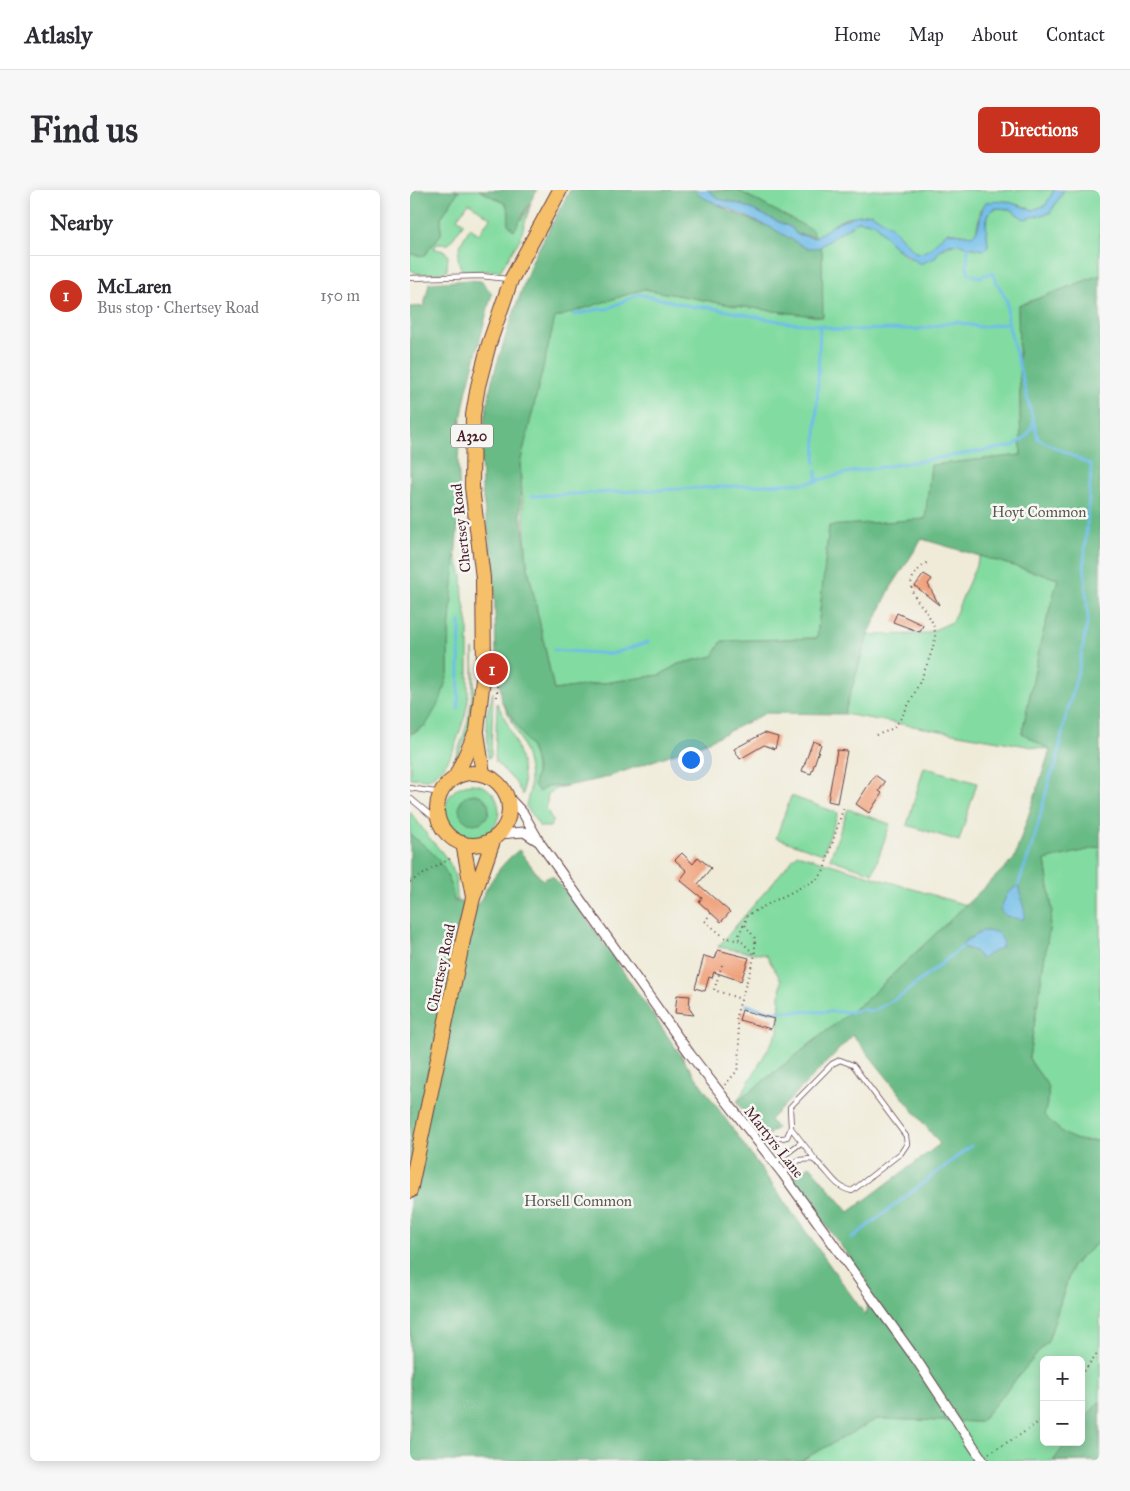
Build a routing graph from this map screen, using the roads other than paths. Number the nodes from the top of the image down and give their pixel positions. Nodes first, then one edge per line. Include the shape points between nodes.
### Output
1 (560, 190) edge
2 (410, 278) edge
3 (512, 280) junction
4 (477, 730) junction
5 (484, 774) junction
6 (455, 778) junction
7 (410, 788) edge
8 (441, 793) junction
9 (507, 796) junction
10 (410, 798) edge
11 (440, 823) junction
12 (496, 836) junction
13 (463, 843) junction
14 (540, 843) junction
15 (473, 898) junction
16 (790, 1128) junction
17 (757, 1141) junction
18 (802, 1142) junction
19 (818, 1162) junction
20 (774, 1163) junction
21 (783, 1174) junction
22 (410, 1189) edge
23 (982, 1459) edge

1 - 3 main road, Chertsey Road / A320
2 - 3 lane via 481,276
3 - 4 main road, Chertsey Road / A320 via 489,344 473,415 473,509 484,597 484,670
4 - 5 main road, Chertsey Road
4 - 6 main road, Chertsey Road / A320
5 - 6 main road via 470,773
5 - 9 main road via 493,778
6 - 8 main road
7 - 8 lane
8 - 11 main road via 437,805
9 - 12 main road via 508,820
9 - 14 street, Martyrs Lane via 523,813
10 - 11 lane
11 - 13 main road via 452,838
12 - 13 main road via 476,845
12 - 14 street, Martyrs Lane via 524,832
12 - 15 main road, Chertsey Road
13 - 15 main road, Chertsey Road
14 - 17 street, Martyrs Lane
15 - 22 main road, Chertsey Road
16 - 17 lane via 787,1137 782,1139 769,1136
16 - 18 lane
16 - 19 lane via 790,1107 832,1064 843,1060 853,1065 907,1140 901,1153 852,1191 838,1186
17 - 20 street, Martyrs Lane
18 - 19 lane
18 - 20 lane
19 - 21 lane via 804,1158
20 - 21 street, Martyrs Lane
21 - 23 street, Martyrs Lane via 918,1362

